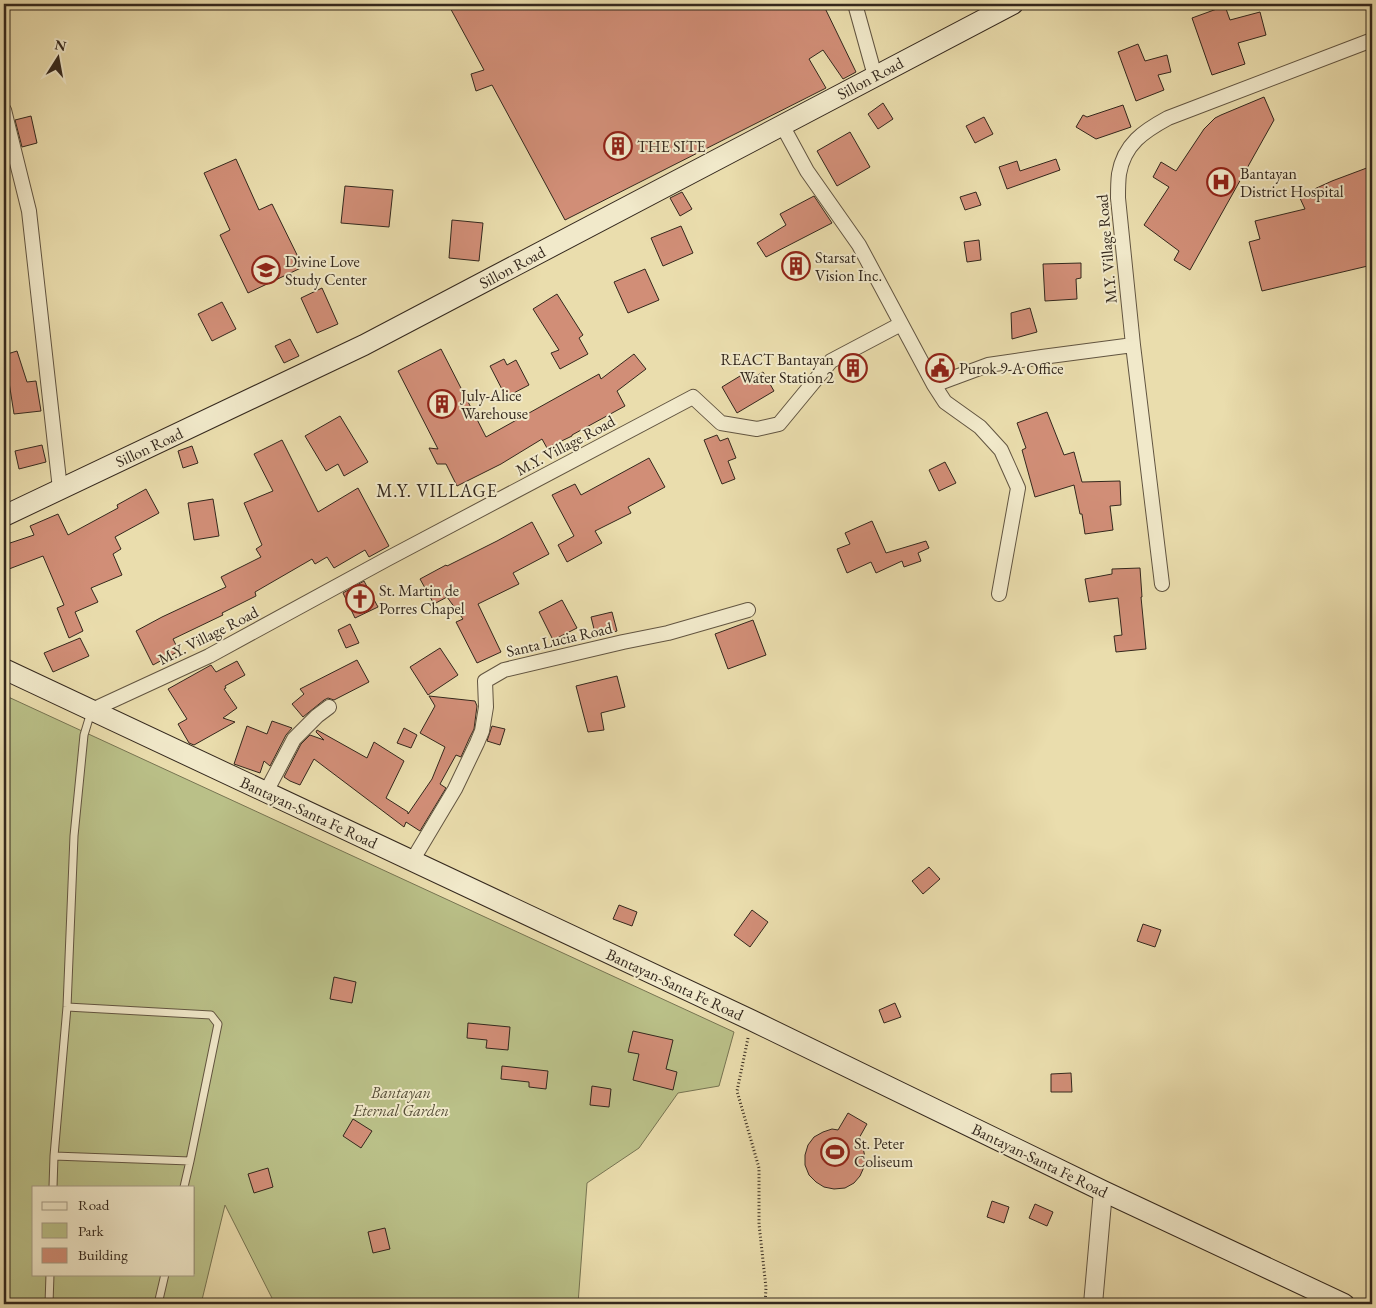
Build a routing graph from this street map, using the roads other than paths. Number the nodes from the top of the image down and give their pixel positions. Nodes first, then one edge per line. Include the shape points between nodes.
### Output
1 (855, 4) edge
2 (1013, 4) edge
3 (1372, 40) edge
4 (874, 76) junction
5 (4, 110) edge
6 (782, 125) junction
7 (901, 324) junction
8 (1133, 345) junction
9 (934, 385) junction
10 (60, 489) junction
11 (4, 516) edge
12 (1162, 584) dead end
13 (999, 594) dead end
14 (748, 610) dead end
15 (4, 669) edge
16 (329, 707) dead end
17 (92, 710) junction
18 (266, 792) junction
19 (412, 861) junction
20 (67, 1007) junction
21 (54, 1156) junction
22 (190, 1161) junction
23 (53, 1186) edge
24 (184, 1186) edge
25 (1103, 1191) junction
26 (50, 1276) edge
27 (165, 1276) edge
28 (49, 1304) edge
29 (158, 1304) edge
30 (1092, 1304) edge
31 (1344, 1304) edge

1 - 4 street
2 - 4 main road, Sillon Road
3 - 8 street, M.Y. Village Road via 1168,118 1134,140 1124,156 1119,174 1118,198
4 - 6 main road, Sillon Road
5 - 10 street via 29,210
6 - 7 street via 807,171 859,244
6 - 10 main road, Sillon Road via 364,345
7 - 9 street
7 - 17 street, M.Y. Village Road via 832,361 779,424 757,429 722,423 693,397 209,656
8 - 9 street via 988,366
8 - 12 street, M.Y. Village Road
9 - 13 street via 945,402 980,427 1001,450 1018,488
10 - 11 main road, Sillon Road
14 - 19 street, Santa Lucia Road via 668,633 504,670 485,681 486,707 482,731 455,789
15 - 17 main road, Bantayan-Santa Fe Road
16 - 18 street via 294,739
17 - 18 main road, Bantayan-Santa Fe Road
17 - 20 lane via 84,735 74,836
18 - 19 main road, Bantayan-Santa Fe Road
19 - 25 main road, Bantayan-Santa Fe Road via 751,1020
20 - 21 lane
20 - 22 lane via 210,1015 218,1024
21 - 22 lane
21 - 23 lane
22 - 24 lane
25 - 30 street
25 - 31 main road, Bantayan-Santa Fe Road
26 - 28 lane
27 - 29 lane

